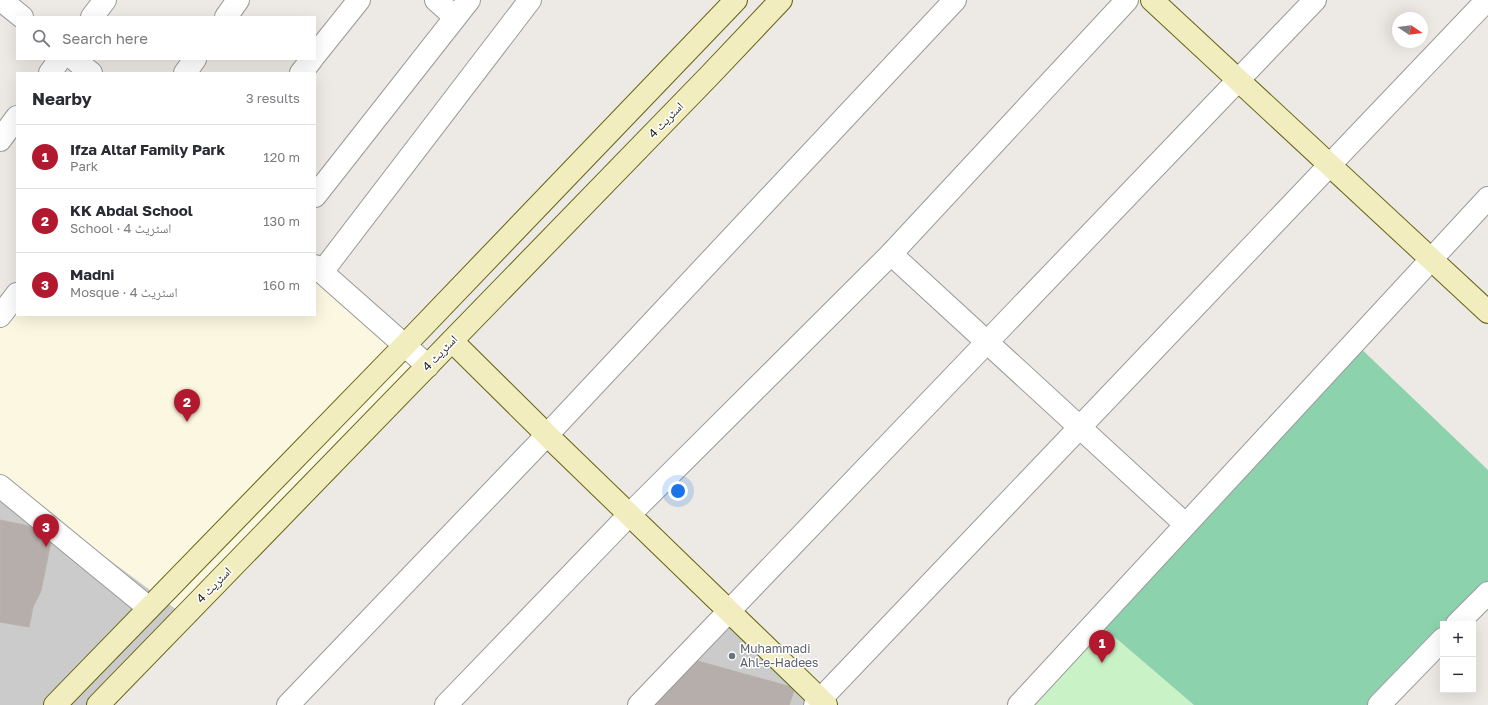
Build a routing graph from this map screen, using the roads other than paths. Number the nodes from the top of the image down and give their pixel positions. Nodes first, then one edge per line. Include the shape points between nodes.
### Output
1 (1, 0) edge
2 (105, 0) edge
3 (238, 0) edge
4 (359, 0) edge
5 (436, 0) edge
6 (468, 0) edge
7 (530, 0) edge
8 (736, 0) edge
9 (781, 0) edge
10 (955, 0) edge
11 (1127, 0) edge
12 (1152, 0) edge
13 (1315, 0) edge
14 (1487, 0) edge
15 (21, 16) edge
16 (93, 16) edge
17 (227, 16) edge
18 (455, 17) junction
19 (316, 54) edge
20 (59, 60) edge
21 (75, 60) edge
22 (194, 60) edge
23 (311, 60) edge
24 (51, 72) edge
25 (90, 72) edge
26 (186, 72) edge
27 (302, 72) edge
28 (1239, 81) junction
29 (16, 118) edge
30 (0, 140) edge
31 (1329, 164) junction
32 (316, 195) edge
33 (1488, 198) edge
34 (891, 254) junction
35 (1431, 258) junction
36 (318, 269) edge
37 (16, 295) edge
38 (1488, 312) edge
39 (0, 316) edge
40 (452, 341) junction
41 (988, 343) junction
42 (405, 345) junction
43 (428, 366) junction
44 (1079, 427) junction
45 (547, 435) junction
46 (0, 486) edge
47 (630, 514) junction
48 (1185, 524) junction
49 (1488, 592) edge
50 (149, 608) junction
51 (730, 612) junction
52 (1461, 621) edge
53 (1440, 642) edge
54 (820, 703) edge
55 (55, 705) edge
56 (98, 705) edge
57 (288, 705) edge
58 (446, 705) edge
59 (639, 705) edge
60 (1019, 705) edge
61 (1379, 705) edge

1 - 15 street
2 - 16 street
3 - 17 street
4 - 19 street
5 - 18 street
6 - 18 street
7 - 36 street
8 - 42 main road
9 - 40 main road, اسٹریٹ 4
10 - 45 street
11 - 34 street
12 - 28 main road
13 - 28 street
14 - 31 street
18 - 32 street
20 - 24 street
21 - 25 street
22 - 26 street
23 - 27 street
28 - 31 main road
28 - 41 street
29 - 30 street
31 - 35 main road
31 - 44 street
33 - 35 street
34 - 41 street
34 - 47 street
35 - 38 main road
35 - 48 street
36 - 42 street
37 - 39 street
40 - 43 main road, اسٹریٹ 4
40 - 45 main road
41 - 44 street
41 - 51 street
42 - 43 street
42 - 50 main road
43 - 56 main road, اسٹریٹ 4
44 - 48 street
44 - 54 street
45 - 47 main road
45 - 57 street
46 - 50 street
47 - 51 main road
47 - 58 street
48 - 60 street
49 - 52 street
50 - 55 main road
51 - 54 main road
51 - 59 street
53 - 61 street

